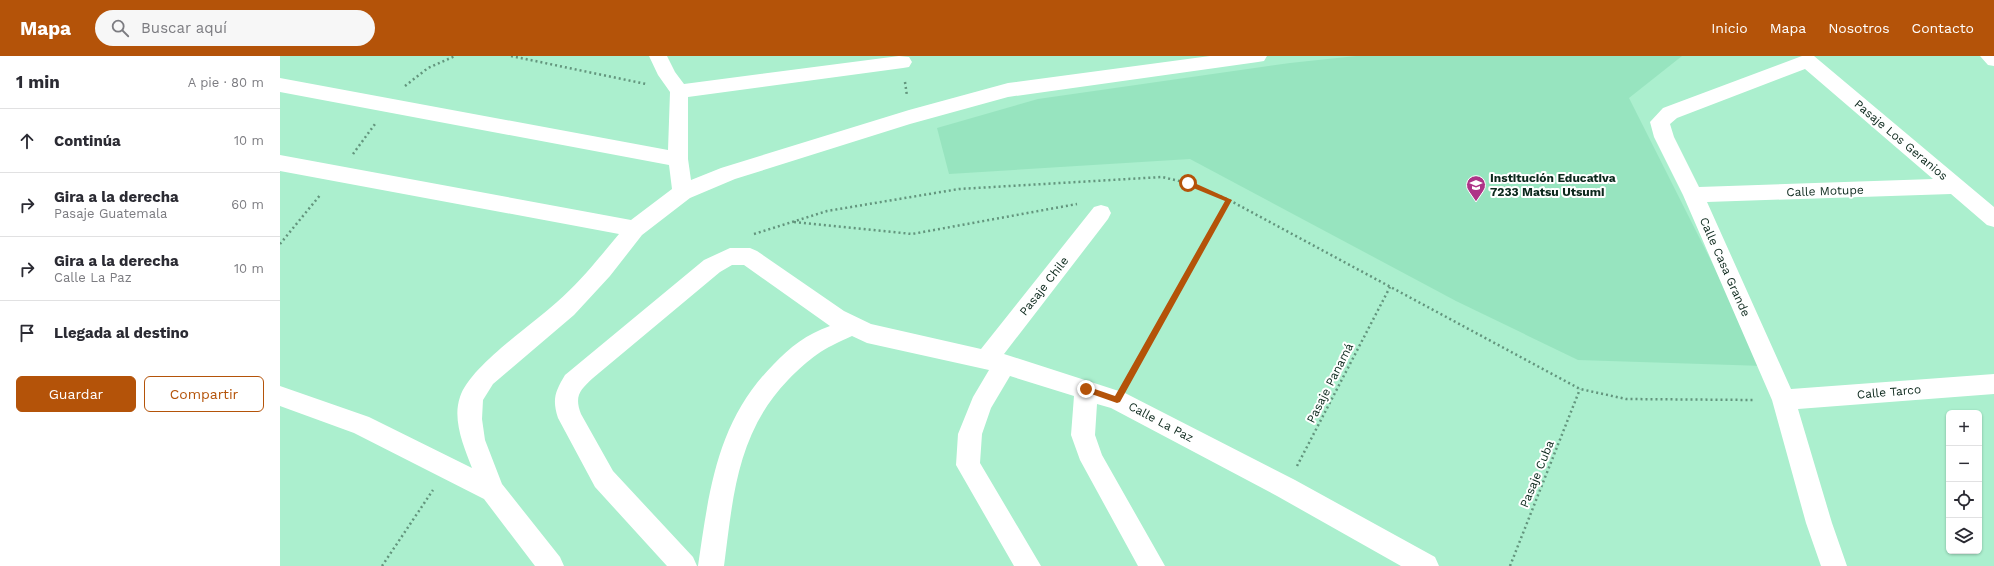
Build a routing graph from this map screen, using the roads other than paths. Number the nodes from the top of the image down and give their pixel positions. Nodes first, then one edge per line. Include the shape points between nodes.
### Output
1 (658, 56) edge
2 (1258, 56) edge
3 (1989, 56) edge
4 (1994, 60) edge
5 (1808, 61) joint
6 (903, 62) road end
7 (280, 85) edge
8 (679, 92) junction
9 (678, 159) junction
10 (280, 163) edge
11 (1957, 186) junction
12 (683, 192) junction
13 (1694, 195) junction
14 (1101, 213) road end
15 (1994, 219) edge
16 (635, 229) junction
17 (851, 327) junction
18 (996, 361) junction
19 (1994, 384) edge
20 (1086, 389) junction
21 (280, 396) edge
22 (1784, 400) junction
23 (493, 491) junction
24 (551, 566) edge
25 (684, 566) edge
26 (711, 566) edge
27 (1028, 566) edge
28 (1152, 566) edge
29 (1426, 566) edge
30 (1834, 566) edge

1 - 8 street
2 - 12 street via 1008,90 909,117 728,173
3 - 4 street
5 - 11 street, Pasaje Los Geranios
5 - 13 street, Calle Casa Grande via 1670,113 1660,122 1664,137
6 - 8 street
7 - 9 street
8 - 9 street
9 - 12 street
10 - 16 street
11 - 13 street, Calle Motupe
11 - 15 street, Pasaje Los Geranios
12 - 16 street
13 - 22 street, Calle Casa Grande
14 - 18 street, Pasaje Chile
16 - 23 street via 602,270 566,308 485,377 471,398 473,440
17 - 18 street, Calle La Paz via 867,334
17 - 25 street, Calle La Paz via 750,257 733,255 723,258 573,382 567,393 566,406 604,480
17 - 26 street via 814,342 770,381 745,418 730,451
18 - 20 street, Calle La Paz
18 - 27 street, Pasaje Chile via 970,434 968,465
19 - 22 street, Calle Tarco
20 - 28 street via 1083,435 1090,454
20 - 29 street, Calle La Paz via 1117,400 1286,488
21 - 23 street via 361,426
22 - 30 street, Calle Casa Grande
23 - 24 street

